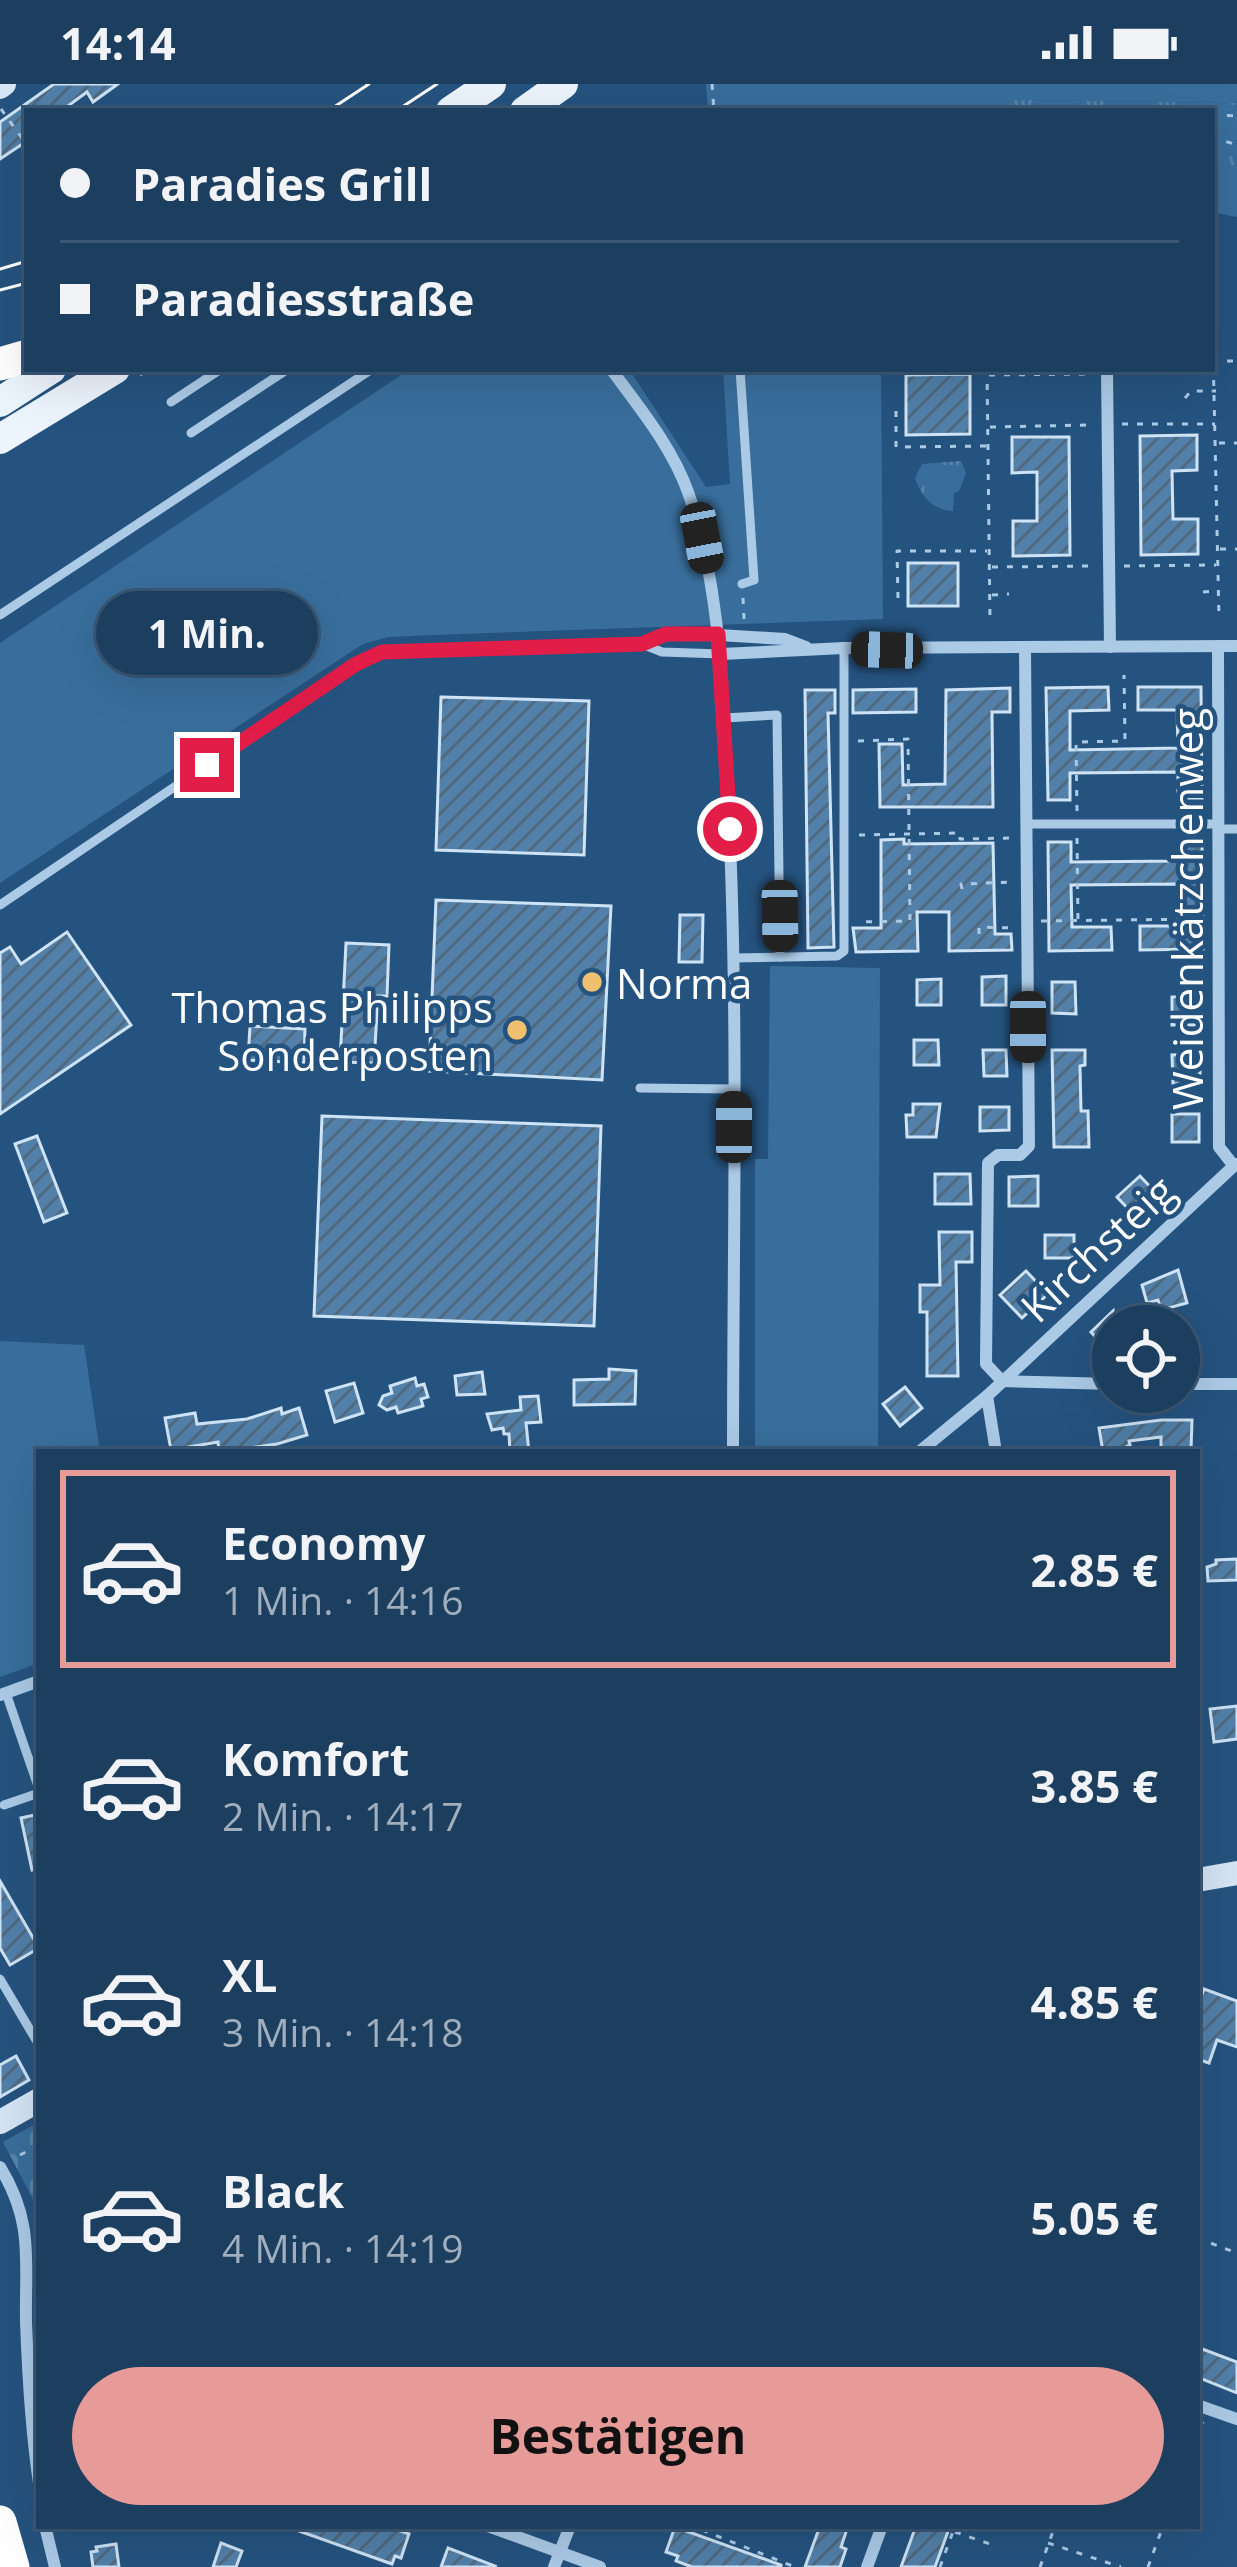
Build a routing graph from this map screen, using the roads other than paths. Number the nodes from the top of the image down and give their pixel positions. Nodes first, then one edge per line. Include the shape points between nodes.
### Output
1 (491, 84) edge
2 (563, 84) edge
3 (455, 108) edge
4 (529, 108) edge
5 (46, 372) edge
6 (110, 372) edge
7 (216, 372) edge
8 (283, 372) edge
9 (367, 372) edge
10 (613, 372) edge
11 (740, 372) edge
12 (1107, 372) edge
13 (0, 402) edge
14 (171, 402) dead end
15 (191, 433) dead end
16 (0, 439) edge
17 (742, 584) dead end
18 (0, 615) edge
19 (718, 634) junction
20 (642, 644) junction
21 (1218, 646) junction
22 (1237, 646) edge
23 (1110, 647) junction
24 (844, 648) junction
25 (1025, 648) junction
26 (813, 649) junction
27 (721, 654) junction
28 (724, 718) junction
29 (1219, 826) junction
30 (1237, 829) edge
31 (1027, 831) junction
32 (0, 904) edge
33 (780, 957) junction
34 (733, 958) junction
35 (640, 1088) dead end
36 (734, 1089) junction
37 (1235, 1164) edge
38 (1001, 1381) junction
39 (1092, 1383) edge
40 (1200, 1384) edge
41 (1237, 1384) edge
42 (987, 1396) junction
43 (733, 1449) edge
44 (923, 1449) edge
45 (996, 1449) edge
46 (36, 1682) edge
47 (3, 1694) edge
48 (36, 1783) edge
49 (36, 1792) edge
50 (4, 1805) dead end
51 (1237, 1874) edge
52 (1200, 1880) edge
53 (0, 1979) edge
54 (36, 2040) edge
55 (36, 2102) edge
56 (0, 2122) edge
57 (0, 2167) edge
58 (33, 2360) edge
59 (1200, 2406) edge
60 (1237, 2419) edge
61 (36, 2422) edge
62 (0, 2522) edge
63 (46, 2529) edge
64 (496, 2529) edge
65 (569, 2529) edge
66 (881, 2529) edge
67 (560, 2553) junction
68 (13, 2567) edge
69 (55, 2567) edge
70 (554, 2567) edge
71 (600, 2567) edge
72 (867, 2567) edge

1 - 3 main road
2 - 4 main road
5 - 13 main road
6 - 16 main road
7 - 14 lane
8 - 15 lane
9 - 18 lane
10 - 19 street via 686,486
11 - 17 lane via 754,580
12 - 23 street
19 - 20 lane via 666,634
19 - 26 street
19 - 27 street
20 - 27 lane
20 - 32 lane via 382,652
21 - 22 street
21 - 23 street
21 - 29 street, Weidenkätzchenweg
23 - 25 street
24 - 25 street
24 - 26 street
24 - 33 lane via 844,952
25 - 31 street
26 - 27 street
27 - 28 street
28 - 33 lane via 777,715
28 - 34 street
29 - 30 lane
29 - 31 lane
29 - 37 street, Weidenkätzchenweg via 1219,1147
31 - 38 street via 1029,1146 988,1163 986,1364
33 - 34 lane
34 - 36 street
35 - 36 lane
36 - 43 street
37 - 38 street, Kirchsteig
38 - 39 street
38 - 42 street, Kirchsteig
40 - 41 street
42 - 44 street, Kirchsteig
42 - 45 street
46 - 47 street
47 - 48 lane
49 - 50 lane
51 - 52 street
53 - 54 lane
55 - 56 street
57 - 58 street via 26,2226
58 - 61 street
59 - 60 street
62 - 68 highway
63 - 69 street
64 - 67 street
65 - 67 street
66 - 72 street
67 - 70 street
67 - 71 street

